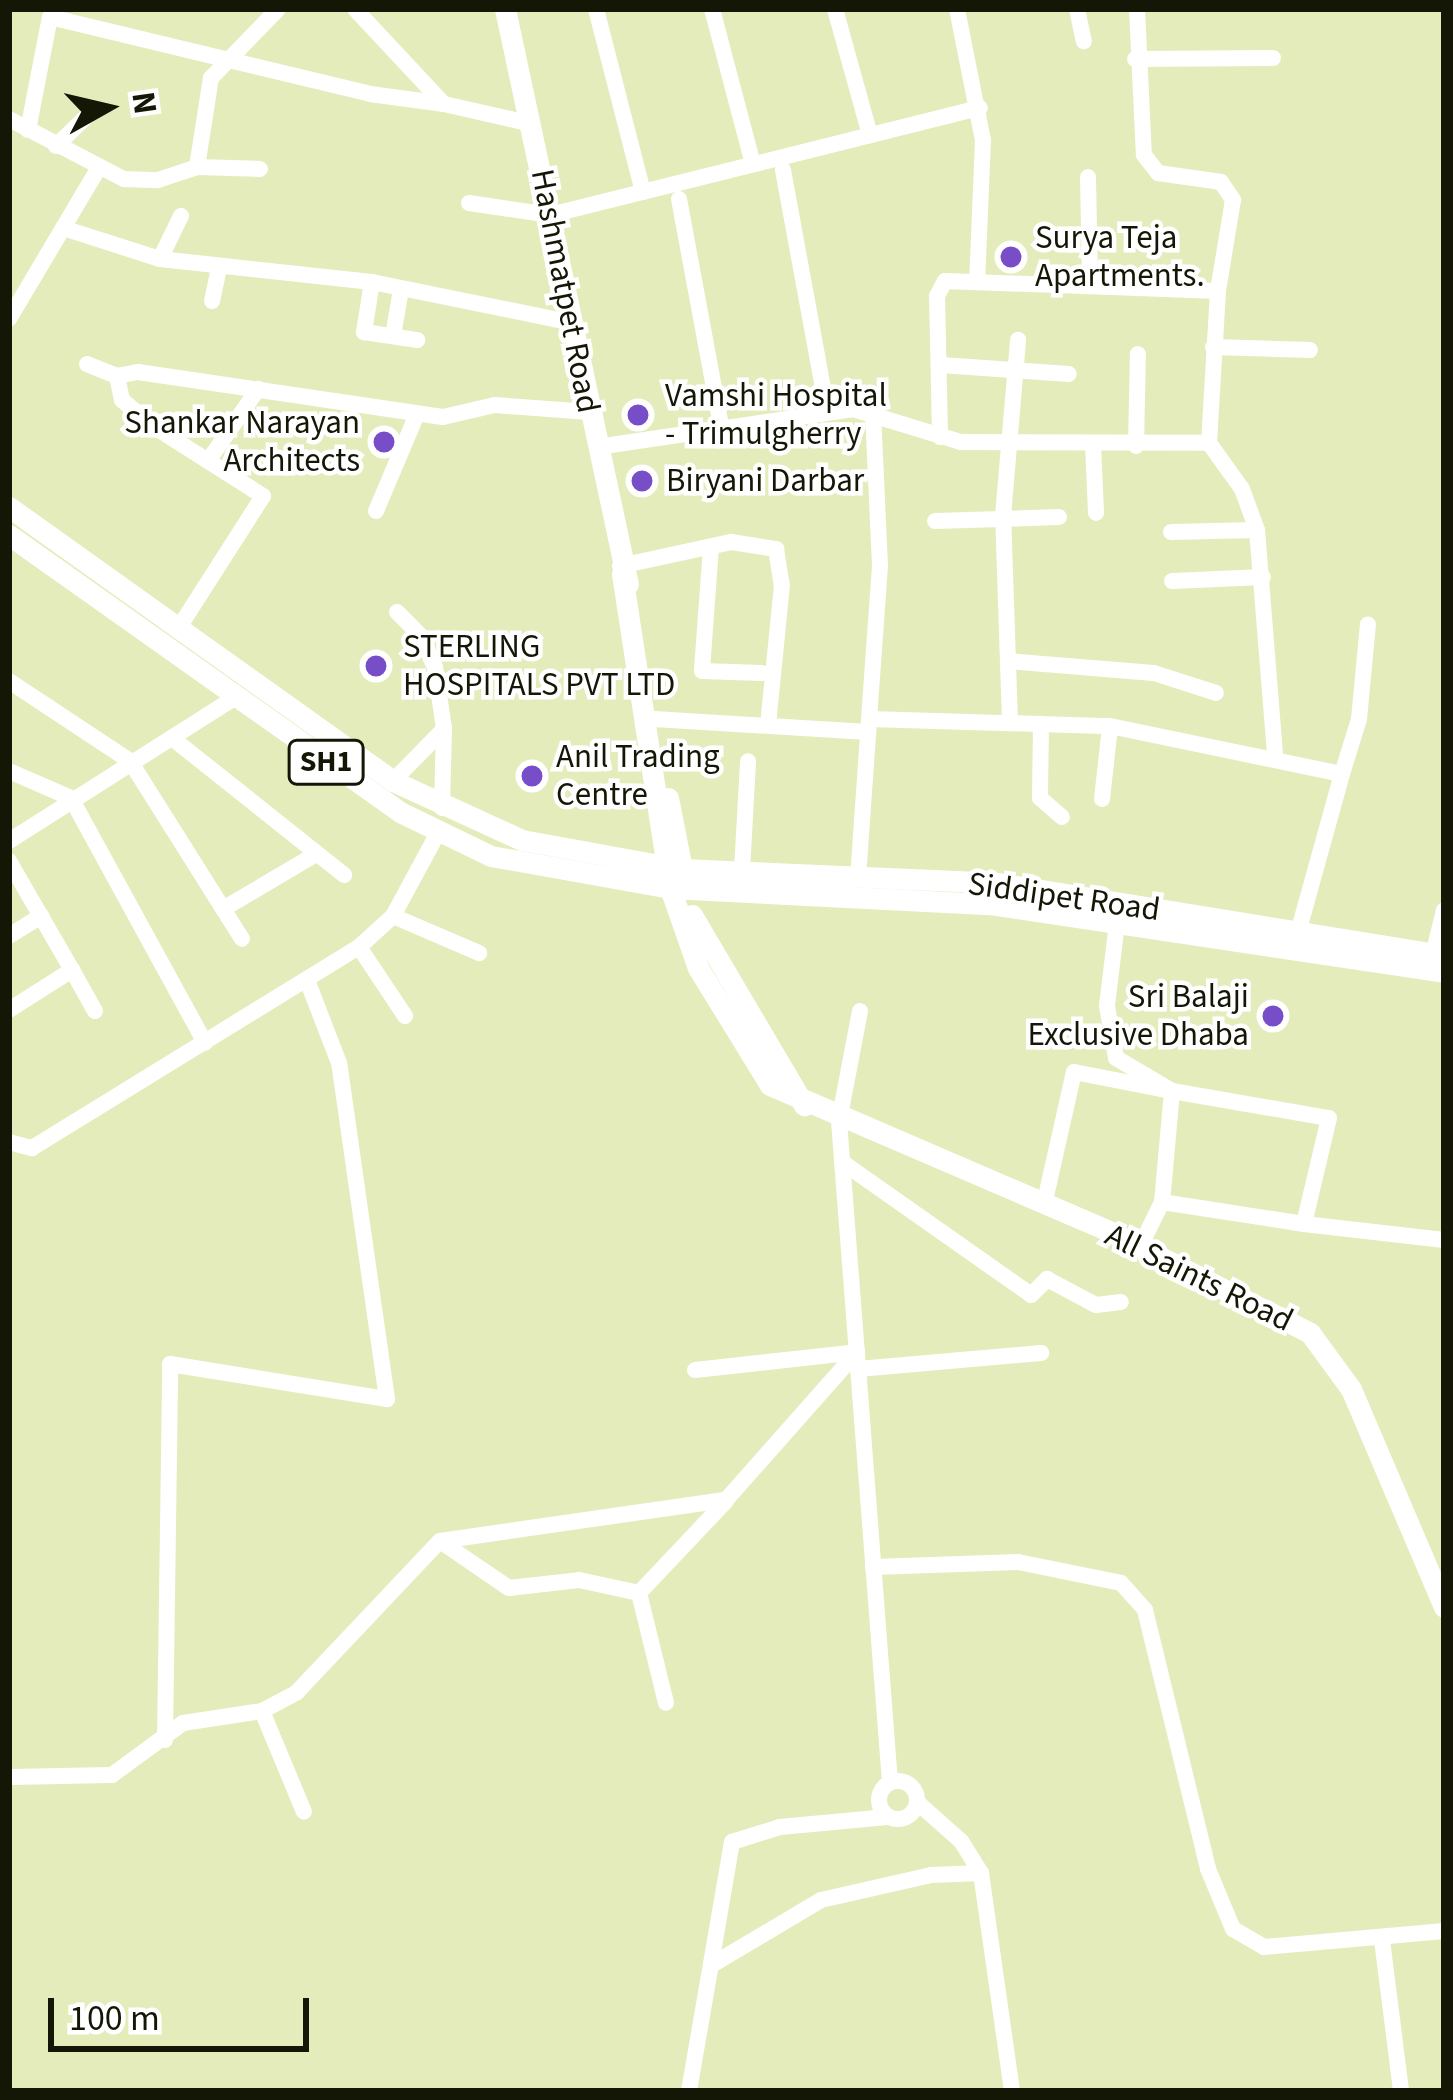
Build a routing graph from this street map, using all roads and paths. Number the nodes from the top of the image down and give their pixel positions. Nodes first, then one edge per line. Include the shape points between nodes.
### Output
1 (278, 9) edge
2 (356, 9) edge
3 (505, 9) edge
4 (596, 9) edge
5 (712, 9) edge
6 (835, 9) edge
7 (957, 9) edge
8 (1077, 9) edge
9 (1137, 9) edge
10 (1084, 41) dead end
11 (224, 57) junction
12 (1273, 58) dead end
13 (1135, 59) junction
14 (444, 104) junction
15 (980, 108) junction
16 (90, 113) dead end
17 (9, 119) edge
18 (532, 124) junction
19 (28, 130) junction
20 (869, 135) junction
21 (56, 146) junction
22 (753, 164) junction
23 (197, 167) junction
24 (98, 169) junction
25 (260, 170) dead end
26 (783, 170) dead end
27 (1088, 177) dead end
28 (644, 192) junction
29 (679, 199) dead end
30 (469, 203) dead end
31 (550, 215) junction
32 (181, 216) dead end
33 (63, 228) junction
34 (160, 259) junction
35 (219, 267) junction
36 (9, 274) edge
37 (976, 281) junction
38 (372, 282) junction
39 (29, 286) junction
40 (1090, 286) junction
41 (401, 289) junction
42 (1217, 291) junction
43 (212, 301) dead end
44 (9, 319) edge
45 (574, 323) junction
46 (393, 336) junction
47 (417, 340) dead end
48 (1018, 340) dead end
49 (1213, 347) junction
50 (1310, 350) dead end
51 (1138, 354) dead end
52 (87, 364) dead end
53 (941, 365) junction
54 (1016, 371) junction
55 (1069, 374) dead end
56 (117, 376) junction
57 (257, 389) junction
58 (827, 410) junction
59 (873, 411) junction
60 (589, 412) junction
61 (417, 414) junction
62 (721, 426) junction
63 (940, 437) junction
64 (1006, 443) junction
65 (1209, 443) junction
66 (1094, 444) junction
67 (1136, 446) junction
68 (596, 447) junction
69 (208, 461) junction
70 (9, 506) edge
71 (376, 511) dead end
72 (1096, 513) dead end
73 (1003, 516) junction
74 (1059, 518) dead end
75 (935, 521) dead end
76 (1257, 530) junction
77 (1171, 532) dead end
78 (9, 535) edge
79 (711, 548) junction
80 (621, 570) junction
81 (1263, 577) junction
82 (1172, 580) dead end
83 (397, 612) dead end
84 (1368, 624) dead end
85 (178, 629) junction
86 (1008, 661) junction
87 (762, 673) dead end
88 (9, 681) edge
89 (1216, 693) dead end
90 (233, 698) junction
91 (654, 719) junction
92 (1010, 723) junction
93 (1041, 724) junction
94 (768, 725) junction
95 (869, 726) junction
96 (1110, 726) junction
97 (445, 729) junction
98 (172, 738) junction
99 (1275, 755) junction
100 (130, 761) junction
101 (748, 761) dead end
102 (9, 771) edge
103 (1342, 775) junction
104 (393, 781) junction
105 (71, 799) junction
106 (1102, 799) dead end
107 (1062, 817) dead end
108 (441, 820) junction
109 (9, 841) edge
110 (316, 854) junction
111 (9, 861) edge
112 (742, 870) junction
113 (344, 875) dead end
114 (675, 878) junction
115 (858, 878) junction
116 (223, 909) junction
117 (1444, 910) edge
118 (40, 916) junction
119 (392, 916) junction
120 (1117, 923) junction
121 (1298, 932) junction
122 (9, 936) edge
123 (242, 939) dead end
124 (359, 947) junction
125 (479, 953) dead end
126 (1440, 960) edge
127 (72, 970) junction
128 (307, 980) junction
129 (9, 1010) edge
130 (94, 1011) dead end
131 (860, 1011) dead end
132 (405, 1016) dead end
133 (205, 1042) junction
134 (1172, 1091) junction
135 (839, 1121) junction
136 (9, 1142) edge
137 (842, 1162) junction
138 (1162, 1202) junction
139 (1044, 1205) junction
140 (1304, 1224) junction
141 (1444, 1240) edge
142 (1140, 1247) junction
143 (1121, 1302) dead end
144 (1041, 1352) dead end
145 (857, 1361) junction
146 (695, 1370) dead end
147 (726, 1500) junction
148 (440, 1541) junction
149 (873, 1567) junction
150 (639, 1593) junction
151 (1444, 1607) edge
152 (666, 1702) dead end
153 (262, 1711) junction
154 (165, 1740) junction
155 (9, 1777) edge
156 (890, 1783) junction
157 (917, 1802) junction
158 (304, 1812) dead end
159 (888, 1817) junction
160 (981, 1873) junction
161 (1444, 1930) edge
162 (1382, 1940) junction
163 (715, 1963) junction
164 (689, 2091) edge
165 (1012, 2091) edge
166 (1401, 2091) edge

1 - 11 street
2 - 14 street
3 - 18 main road, Hashmatpet Road
4 - 28 street
5 - 22 street
6 - 20 street
7 - 15 street
8 - 10 street
9 - 13 street
11 - 14 street
11 - 19 street via 50,17
11 - 23 street via 204,98
12 - 13 street
13 - 42 street via 1150,167 1229,188 1234,212
14 - 18 street
15 - 20 street
15 - 37 street
16 - 21 street
17 - 19 street
18 - 31 main road, Hashmatpet Road
19 - 21 street
20 - 22 street
21 - 24 street
22 - 28 street
23 - 24 street via 144,182
23 - 25 street
24 - 33 street
26 - 58 street
27 - 40 street
28 - 31 street
29 - 62 street
30 - 31 street
31 - 45 main road, Hashmatpet Road
32 - 34 street
33 - 34 street
33 - 39 street
34 - 35 street
35 - 38 street
35 - 43 street
36 - 39 street
37 - 40 street
37 - 53 street via 940,284
38 - 41 street
38 - 46 street via 364,332
39 - 44 street
40 - 42 street
41 - 45 street
41 - 46 street
42 - 49 street
45 - 60 main road, Hashmatpet Road
46 - 47 street
48 - 54 street
49 - 50 street
49 - 65 street
51 - 67 street
52 - 56 street
53 - 54 street
53 - 63 street
54 - 55 street
54 - 64 street
56 - 57 street
56 - 69 street via 122,400
57 - 61 street
57 - 69 street
58 - 59 street
58 - 62 street
59 - 63 street
59 - 95 street via 880,566
60 - 61 street via 495,405 453,418
60 - 68 main road, Hashmatpet Road
61 - 71 street
62 - 68 street
63 - 64 street
64 - 66 street
64 - 73 street
65 - 67 street
65 - 76 street via 1242,489
66 - 67 street
66 - 72 street
68 - 80 main road, Hashmatpet Road
69 - 85 street via 263,496
70 - 85 main road, SH1
73 - 74 street
73 - 75 street
73 - 86 street
76 - 77 street
76 - 81 street
78 - 90 main road, SH1
79 - 80 street
79 - 87 street via 702,671
79 - 94 street via 767,543 782,559
80 - 91 main road, Hashmatpet Road
80 - 114 main road, Hashmatpet Road
81 - 82 street
81 - 99 street
83 - 97 street via 429,650
84 - 103 street via 1359,719
85 - 104 main road, SH1
86 - 89 street via 1154,673
86 - 92 street
88 - 100 street
90 - 98 street
90 - 108 main road, SH1
91 - 94 street
91 - 114 main road, Hashmatpet Road
92 - 93 street
92 - 95 street
93 - 96 street
93 - 107 street via 1040,798
94 - 95 street
95 - 115 street
96 - 99 street
96 - 106 street
97 - 104 street
97 - 108 street
98 - 100 street
98 - 110 street
99 - 103 street
100 - 105 street
100 - 116 street
101 - 112 street
102 - 105 street
103 - 121 street
104 - 108 main road, SH1
105 - 109 street
105 - 133 street
108 - 114 main road, SH1
108 - 119 street
110 - 113 street
110 - 116 street
111 - 118 street
112 - 114 main road, Siddipet Road / SH1
112 - 115 main road, Siddipet Road / SH1
114 - 120 main road, Siddipet Road / SH1 via 990,904
114 - 135 main road, All Saints Road via 712,995 770,1085
115 - 121 main road, Siddipet Road / SH1 via 997,883
116 - 123 street
117 - 126 street
118 - 122 street
118 - 127 street
119 - 124 street
119 - 125 street
120 - 126 main road, Siddipet Road / SH1
120 - 134 street via 1107,1006 1116,1058
121 - 126 main road, Siddipet Road / SH1
124 - 128 street
124 - 132 street
127 - 129 street
127 - 130 street
128 - 133 street
128 - 154 street via 339,1063 387,1399 170,1364
131 - 135 street
133 - 136 street via 32,1148
134 - 138 street
134 - 139 street via 1074,1072
134 - 140 street via 1329,1118
135 - 137 street
135 - 139 main road, All Saints Road
137 - 143 street via 1031,1295 1047,1279 1096,1305
137 - 145 street
138 - 140 street
138 - 142 street
139 - 142 main road, All Saints Road
140 - 141 street
142 - 151 main road, All Saints Road via 1310,1333 1351,1389
144 - 145 street
145 - 146 street
145 - 147 street
145 - 149 street
147 - 148 street
147 - 150 street
148 - 150 street via 509,1588 579,1580
148 - 153 street via 297,1692
149 - 156 street
149 - 162 street via 1018,1562 1121,1583 1145,1610 1208,1868 1233,1929 1264,1947 1324,1937
150 - 152 street
153 - 154 street via 183,1723
153 - 158 street
154 - 155 street via 112,1775
156 - 157 street via 905,1782
156 - 159 street via 878,1799
157 - 159 street via 903,1819
157 - 160 street via 961,1841
159 - 163 street via 781,1827 732,1842
160 - 163 street via 931,1875 821,1900
160 - 165 street
161 - 162 street
162 - 166 street
163 - 164 street

